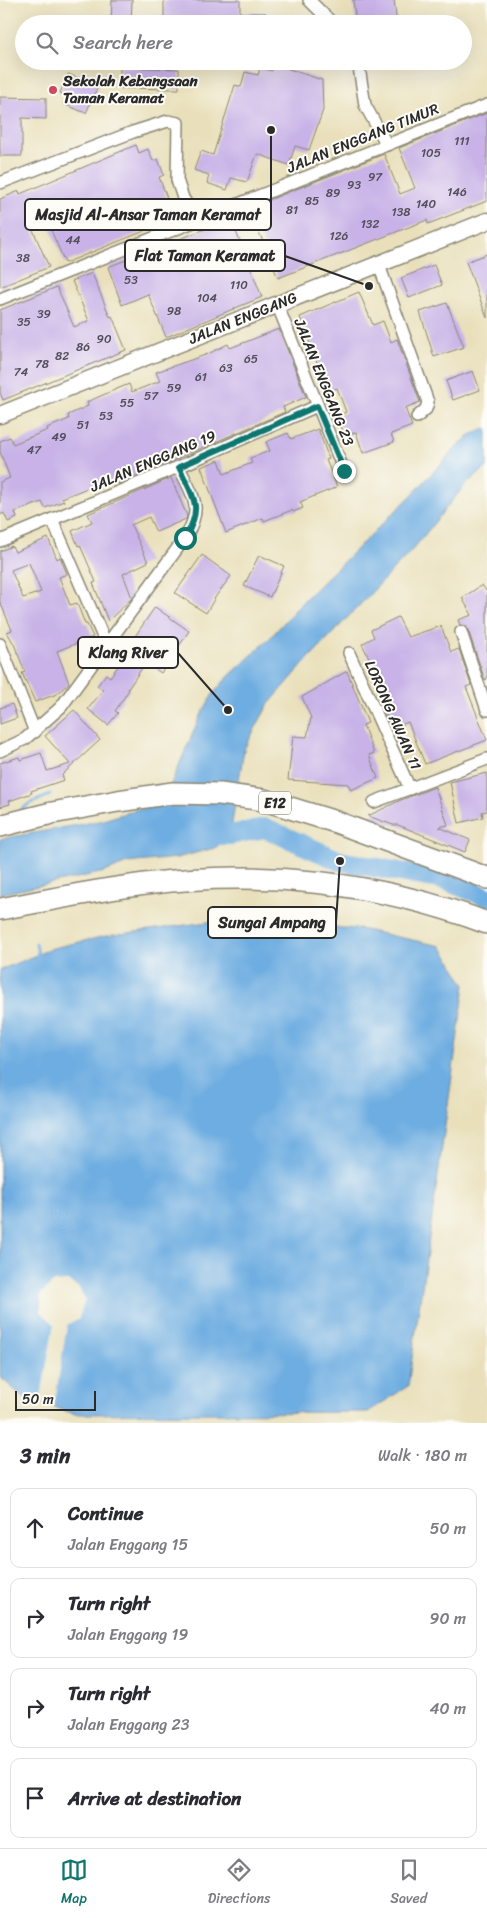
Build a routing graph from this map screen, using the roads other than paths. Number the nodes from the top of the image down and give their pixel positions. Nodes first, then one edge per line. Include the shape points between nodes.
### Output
1 (309, 0) edge
2 (324, 15) edge
3 (359, 70) edge
4 (487, 105) edge
5 (387, 145) junction
6 (0, 183) edge
7 (197, 221) junction
8 (487, 221) edge
9 (378, 265) junction
10 (0, 299) edge
11 (276, 304) junction
12 (317, 406) junction
13 (0, 415) edge
14 (417, 418) dead end
15 (179, 467) junction
16 (344, 471) dead end
17 (52, 520) junction
18 (0, 541) edge
19 (461, 632) dead end
20 (0, 644) edge
21 (107, 646) junction
22 (349, 653) dead end
23 (487, 710) edge
24 (35, 732) junction
25 (0, 751) edge
26 (487, 759) edge
27 (410, 788) junction
28 (374, 802) dead end
29 (0, 826) edge
30 (487, 878) edge
31 (0, 909) edge
32 (487, 923) edge

1 - 2 street
3 - 5 street via 365,105
4 - 5 street, JALAN ENGGANG TIMUR
5 - 7 street, JALAN ENGGANG TIMUR
6 - 7 street via 168,120 178,123 177,180
7 - 10 street, JALAN ENGGANG TIMUR
8 - 9 main road, JALAN ENGGANG
9 - 11 main road, JALAN ENGGANG
9 - 14 street via 428,402
11 - 12 street, JALAN ENGGANG 23
11 - 13 main road, JALAN ENGGANG
12 - 15 street, JALAN ENGGANG 19
12 - 16 street, JALAN ENGGANG 23
15 - 17 street, JALAN ENGGANG 19
15 - 21 street via 194,499 194,522
17 - 18 street, JALAN ENGGANG 19
17 - 21 street
19 - 23 street
20 - 24 street
21 - 24 street via 61,707
22 - 27 street, LORONG AWAN 11
24 - 25 street
26 - 27 street
27 - 28 street
29 - 30 highway, E12 via 118,801 173,793 220,794 273,802
31 - 32 highway via 146,884 258,877 388,893 453,910

